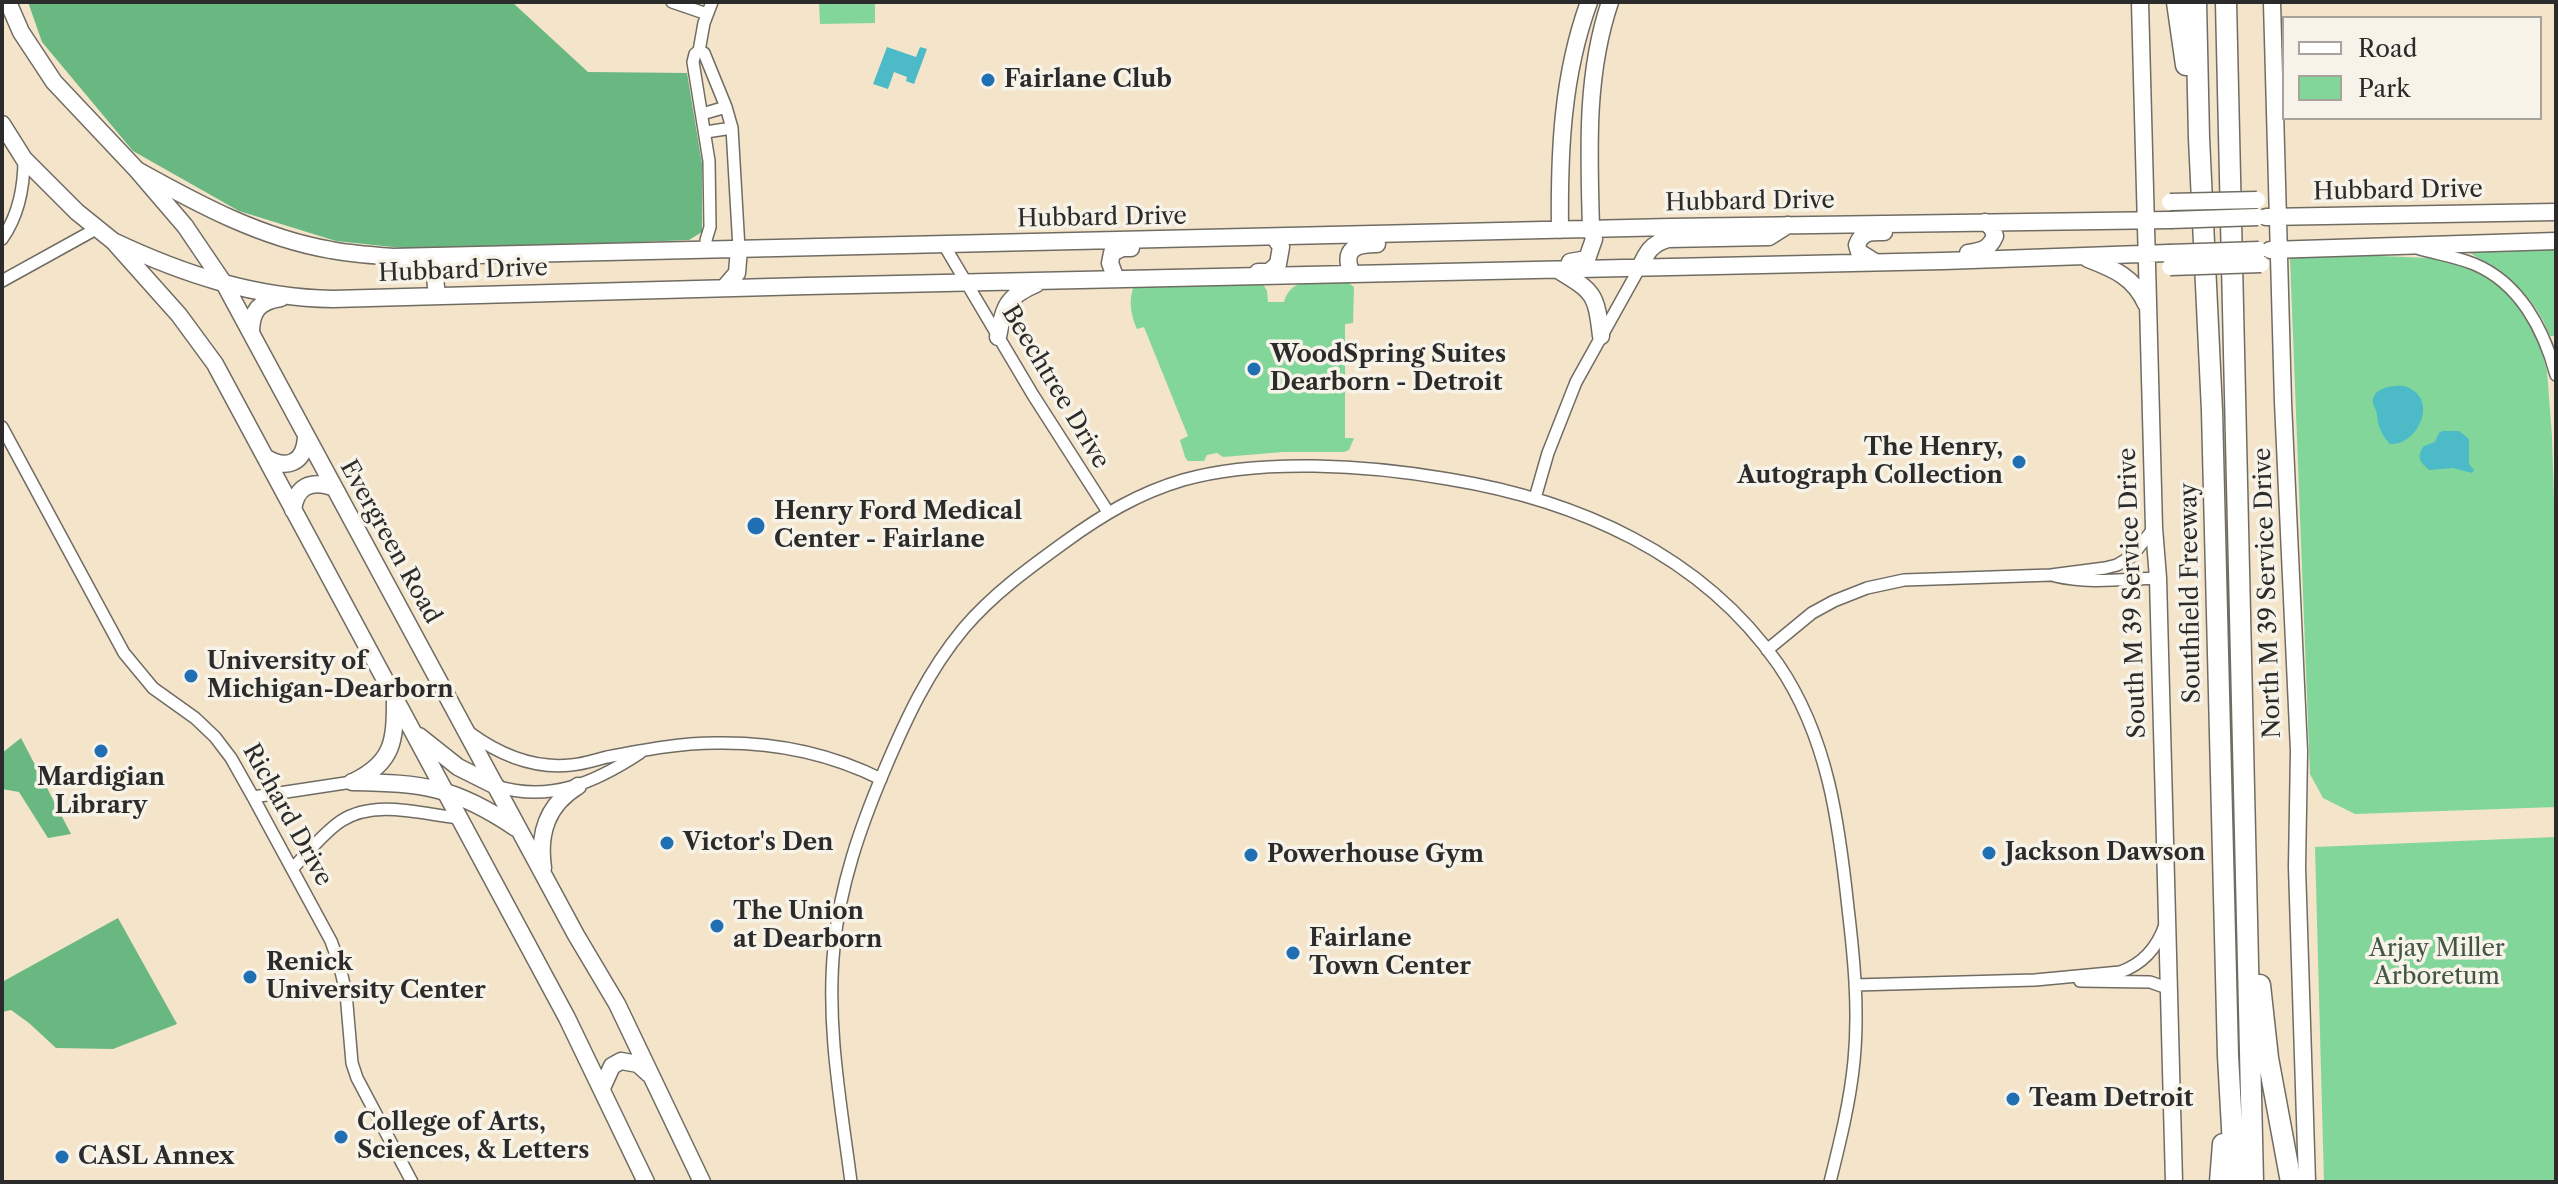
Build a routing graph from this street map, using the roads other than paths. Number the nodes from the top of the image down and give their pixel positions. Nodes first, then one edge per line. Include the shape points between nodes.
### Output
1 (8, 2) edge
2 (672, 2) edge
3 (712, 2) edge
4 (1589, 2) edge
5 (1610, 2) edge
6 (2140, 2) edge
7 (2177, 2) edge
8 (2196, 2) edge
9 (2226, 2) edge
10 (2238, 2) edge
11 (2272, 2) edge
12 (707, 14) junction
13 (2, 21) edge
14 (21, 32) junction
15 (1576, 46) junction
16 (699, 51) junction
17 (1596, 52) junction
18 (2229, 74) junction
19 (1568, 81) junction
20 (1589, 105) junction
21 (726, 107) junction
22 (702, 114) junction
23 (2, 124) edge
24 (732, 128) junction
25 (706, 132) junction
26 (2199, 138) junction
27 (24, 159) junction
28 (1589, 169) junction
29 (137, 170) junction
30 (1559, 170) junction
31 (2276, 179) junction
32 (2145, 187) junction
33 (2556, 212) edge
34 (2277, 217) junction
35 (2146, 220) junction
36 (1985, 222) junction
37 (1964, 223) junction
38 (1789, 225) junction
39 (96, 229) junction
40 (1591, 229) junction
41 (1560, 230) junction
42 (1472, 233) junction
43 (1275, 238) junction
44 (2, 239) edge
45 (1211, 239) junction
46 (113, 241) junction
47 (2556, 241) edge
48 (944, 245) junction
49 (2400, 245) junction
50 (739, 249) junction
51 (707, 250) junction
52 (2278, 250) junction
53 (2147, 253) junction
54 (455, 256) junction
55 (2083, 257) junction
56 (2260, 257) junction
57 (2169, 260) junction
58 (1935, 261) junction
59 (1875, 262) junction
60 (1640, 267) junction
61 (1556, 269) junction
62 (1447, 272) junction
63 (1352, 274) junction
64 (2279, 277) junction
65 (1206, 278) junction
66 (1116, 279) junction
67 (2, 281) edge
68 (1045, 281) junction
69 (967, 283) junction
70 (225, 285) junction
71 (724, 288) junction
72 (2147, 288) junction
73 (438, 296) junction
74 (287, 297) junction
75 (2149, 310) junction
76 (251, 334) junction
77 (1601, 336) junction
78 (998, 337) junction
79 (2556, 375) edge
80 (2, 427) edge
81 (306, 438) junction
82 (265, 457) junction
83 (332, 487) junction
84 (1535, 498) junction
85 (293, 510) junction
86 (1108, 512) junction
87 (2154, 528) junction
88 (2051, 575) junction
89 (2158, 578) junction
90 (1767, 650) junction
91 (395, 700) junction
92 (409, 726) junction
93 (467, 731) junction
94 (644, 751) junction
95 (881, 779) junction
96 (352, 782) junction
97 (496, 786) junction
98 (578, 786) junction
99 (443, 789) junction
100 (253, 797) junction
101 (458, 818) junction
102 (521, 831) junction
103 (2247, 853) junction
104 (292, 869) junction
105 (545, 877) junction
106 (2168, 917) junction
107 (2035, 980) junction
108 (1855, 985) junction
109 (2170, 989) junction
110 (2228, 1056) junction
111 (653, 1078) junction
112 (602, 1088) junction
113 (412, 1182) edge
114 (646, 1182) edge
115 (702, 1182) edge
116 (851, 1182) edge
117 (1830, 1182) edge
118 (2174, 1182) edge
119 (2220, 1182) edge
120 (2235, 1182) edge
121 (2253, 1182) edge
122 (2291, 1182) edge
123 (2307, 1182) edge

1 - 14 street, Evergreen Road
2 - 12 street
3 - 12 street
4 - 15 street
5 - 17 street
6 - 32 street, South M 39 Service Drive
7 - 26 highway
8 - 26 highway, Southfield Freeway
9 - 18 highway, Southfield Freeway
10 - 18 highway
11 - 31 street, North M 39 Service Drive
12 - 16 street
13 - 14 street
14 - 29 street, Evergreen Road via 54,82
15 - 17 street
15 - 19 street
16 - 21 street
16 - 22 street via 693,72
17 - 20 street
18 - 103 highway, Southfield Freeway
19 - 20 street via 1582,89
19 - 30 street
20 - 28 street
21 - 22 street
21 - 24 street
22 - 25 street
23 - 27 street
24 - 25 street
24 - 50 street
25 - 51 street
26 - 110 highway, Southfield Freeway via 2212,411
27 - 39 street
27 - 44 street via 21,198
28 - 30 street
28 - 40 street
29 - 54 street, Hubbard Drive via 222,215 291,241 393,257
29 - 70 street, Evergreen Road via 185,226
30 - 41 street
31 - 32 street, bridge via 2270,193 2257,200 2160,201
31 - 34 street, North M 39 Service Drive
32 - 35 street, South M 39 Service Drive
33 - 34 street, Hubbard Drive
34 - 35 street, Hubbard Drive, bridge
34 - 52 street, North M 39 Service Drive
35 - 36 street, Hubbard Drive
35 - 53 street, South M 39 Service Drive
36 - 37 street, Hubbard Drive
36 - 58 street via 1995,236 1991,245
37 - 38 street, Hubbard Drive
37 - 59 street via 1947,230 1867,232 1857,245
38 - 40 street, Hubbard Drive
38 - 60 street via 1769,237 1668,239 1647,251
39 - 46 street
39 - 67 street
40 - 41 street, Hubbard Drive
40 - 62 street via 1591,251 1577,262 1471,264
41 - 42 street, Hubbard Drive
42 - 43 street, Hubbard Drive
42 - 63 street via 1454,242 1355,247 1349,254
43 - 45 street, Hubbard Drive
43 - 65 street via 1280,259 1269,272
45 - 48 street, Hubbard Drive
45 - 66 street via 1196,246 1122,248 1112,253 1110,263
46 - 70 street, Hubbard Drive
46 - 82 street via 215,364
47 - 49 street, Hubbard Drive
48 - 50 street, Hubbard Drive
48 - 69 street
49 - 52 street, Hubbard Drive
49 - 79 street via 2476,265 2501,281 2539,327
50 - 51 street, Hubbard Drive
50 - 71 street via 737,273
51 - 54 street, Hubbard Drive
52 - 56 street, Hubbard Drive
52 - 64 street, North M 39 Service Drive
53 - 55 street, Hubbard Drive
53 - 57 street, Hubbard Drive
53 - 72 street, South M 39 Service Drive
54 - 73 street via 435,274
55 - 58 street, Hubbard Drive
55 - 75 street via 2127,278
56 - 57 street, Hubbard Drive, bridge
56 - 64 street
57 - 72 street
58 - 59 street, Hubbard Drive
59 - 60 street, Hubbard Drive
60 - 61 street, Hubbard Drive
60 - 77 street
61 - 62 street, Hubbard Drive
61 - 77 street via 1593,295
62 - 63 street, Hubbard Drive
63 - 65 street, Hubbard Drive
64 - 123 street, North M 39 Service Drive via 2299,751 2297,867
65 - 66 street, Hubbard Drive
66 - 68 street, Hubbard Drive
68 - 69 street, Hubbard Drive
68 - 78 street via 1007,303
69 - 71 street, Hubbard Drive
69 - 78 street, Beechtree Drive
70 - 74 street, Hubbard Drive
70 - 76 street, Evergreen Road
71 - 73 street, Hubbard Drive
72 - 75 street, South M 39 Service Drive
73 - 74 street, Hubbard Drive
74 - 76 street via 270,299 255,310
75 - 87 street, South M 39 Service Drive
76 - 81 street, Evergreen Road
77 - 84 street via 1562,414
78 - 86 street, Beechtree Drive
80 - 100 street, Richard Drive via 124,653 153,688 215,737
81 - 82 street via 298,459 275,464
81 - 83 street, Evergreen Road
82 - 85 street
83 - 85 street via 310,484 294,499
83 - 93 street, Evergreen Road
84 - 86 street via 1404,472 1276,468 1184,480
84 - 90 street via 1606,524 1668,557 1727,604
85 - 91 street
86 - 95 street via 1003,589 965,627 923,685
87 - 88 street via 2132,556 2117,565
87 - 89 street, South M 39 Service Drive
88 - 89 street
88 - 90 street via 1904,580 1867,588 1812,613
89 - 106 street, South M 39 Service Drive
90 - 108 street via 1803,708 1829,778
91 - 92 street
91 - 96 street via 387,757
92 - 97 street via 440,755
92 - 99 street
93 - 94 street via 503,754 542,765 575,765
93 - 97 street, Evergreen Road
94 - 95 street via 715,743 778,746 841,761
94 - 98 street
95 - 116 street via 850,862 832,974 832,1036
96 - 99 street
96 - 100 street
97 - 98 street via 535,791
97 - 102 street, Evergreen Road
98 - 105 street via 558,801 545,823
99 - 101 street
99 - 102 street
100 - 104 street, Richard Drive
101 - 104 street via 367,811 342,821
101 - 112 street
102 - 105 street, Evergreen Road
103 - 121 highway, Southfield Freeway
103 - 122 highway via 2268,1058
104 - 113 street, Richard Drive via 339,963 357,1078
105 - 111 street, Evergreen Road
106 - 107 street via 2161,937 2132,967
106 - 109 street, South M 39 Service Drive
107 - 108 street
107 - 109 street via 2150,982
108 - 117 street via 1854,1064
109 - 118 street, South M 39 Service Drive
110 - 119 highway
110 - 120 highway, Southfield Freeway
111 - 112 street via 638,1064 621,1061 612,1066
111 - 115 street, Evergreen Road
112 - 114 street

